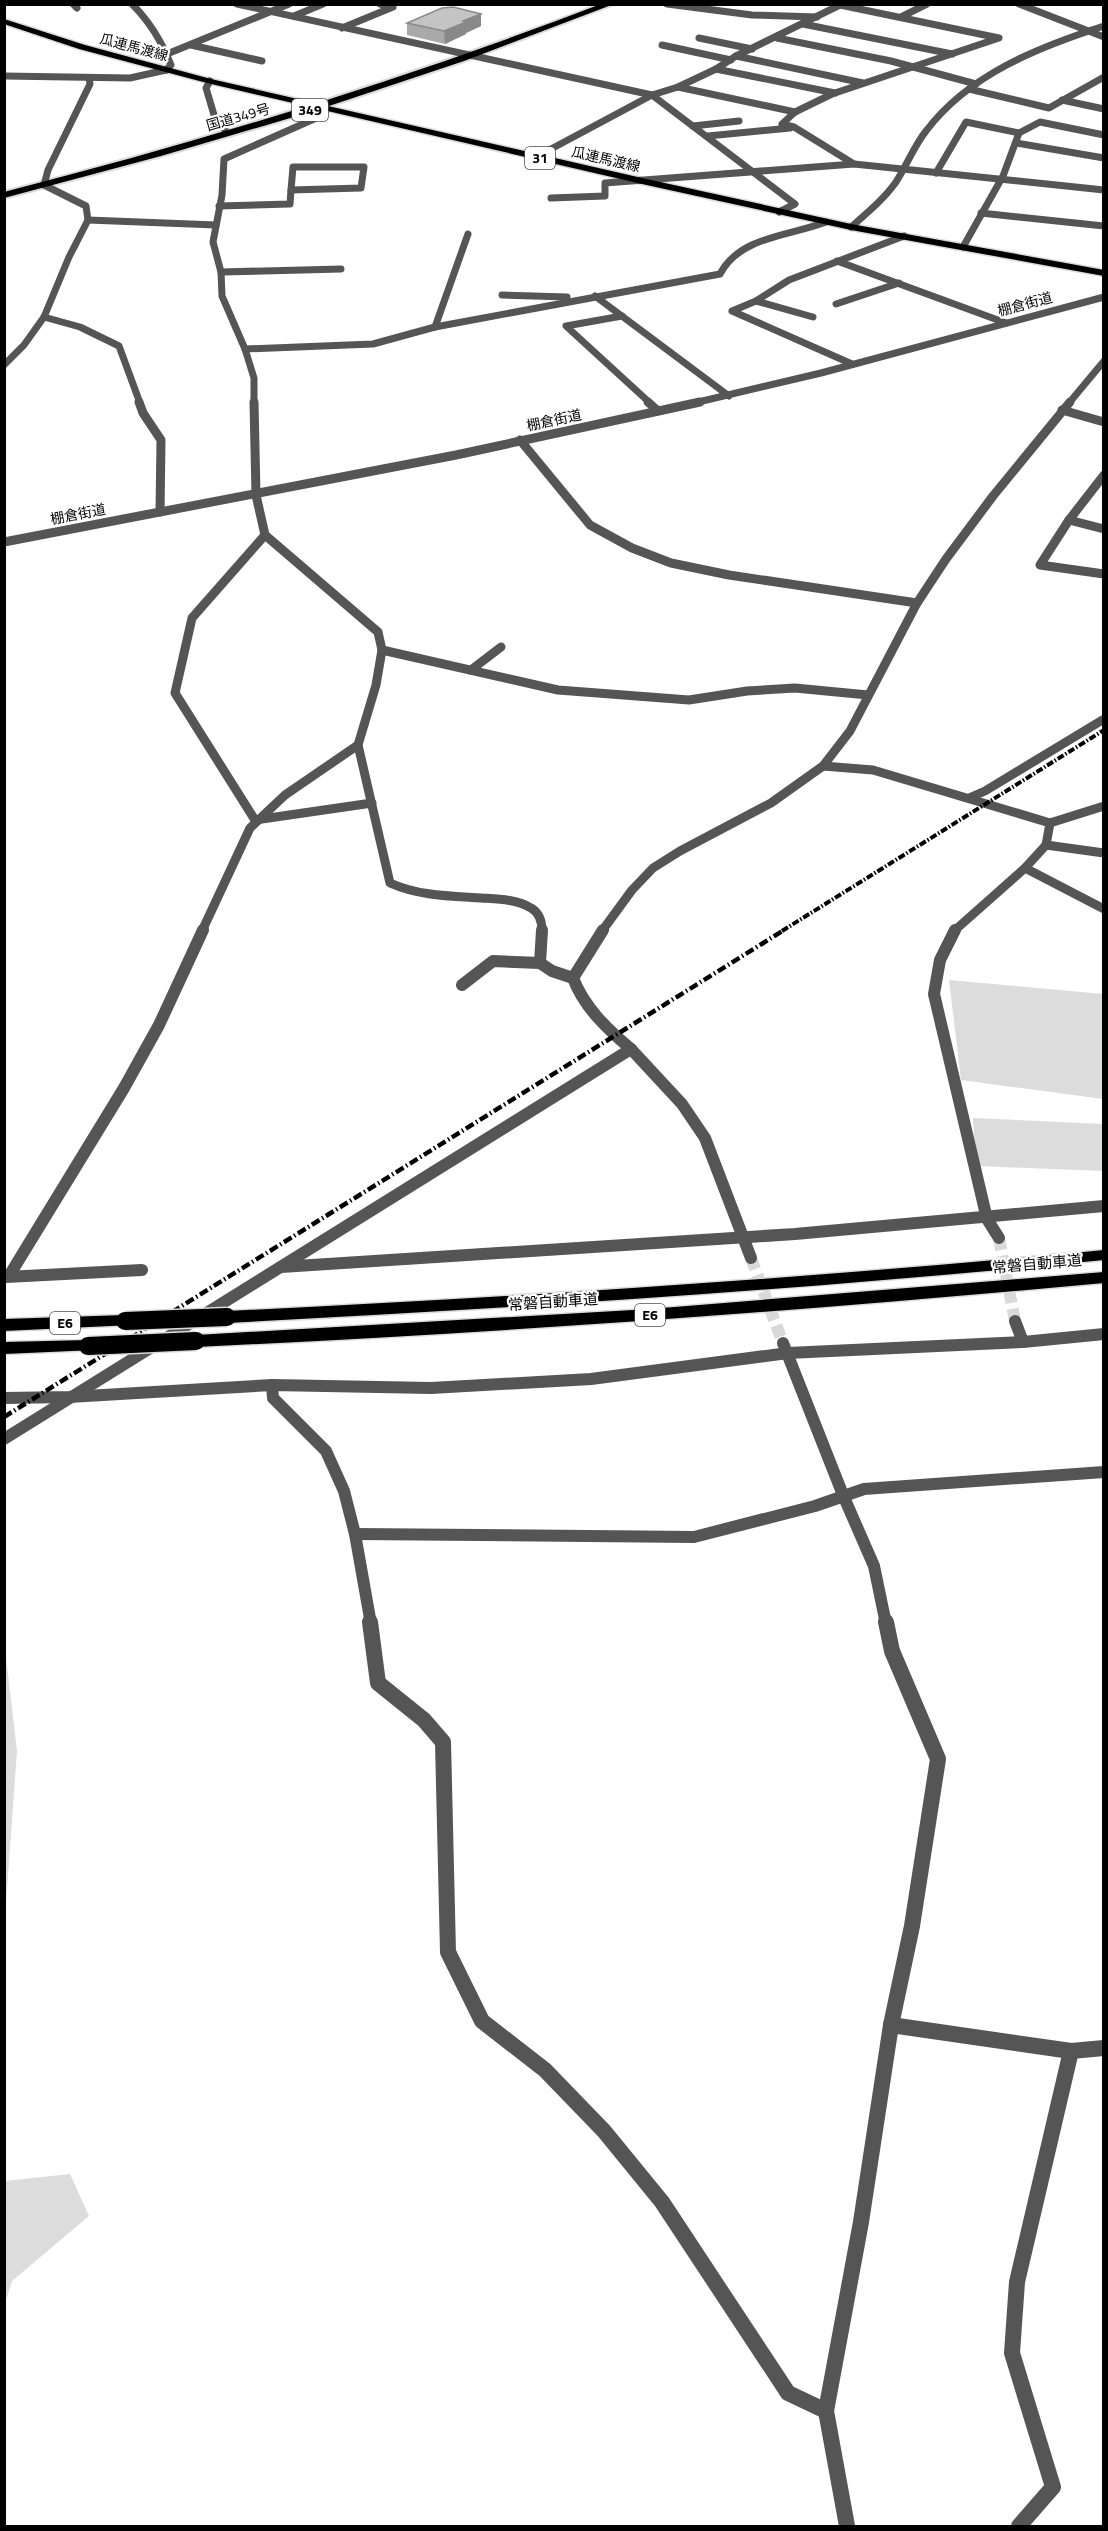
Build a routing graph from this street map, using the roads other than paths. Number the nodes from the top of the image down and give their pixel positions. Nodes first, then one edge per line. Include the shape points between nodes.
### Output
1 (132, 4) edge
2 (237, 4) edge
3 (289, 4) edge
4 (323, 4) edge
5 (380, 4) edge
6 (593, 4) edge
7 (610, 4) edge
8 (667, 4) edge
9 (766, 4) edge
10 (927, 4) edge
11 (1019, 4) edge
12 (841, 5) edge
13 (271, 12) junction
14 (752, 15) junction
15 (819, 16) junction
16 (293, 17) junction
17 (901, 17) junction
18 (4, 21) edge
19 (803, 24) junction
20 (1104, 26) edge
21 (342, 27) junction
22 (1087, 31) junction
23 (1104, 37) edge
24 (699, 38) dead end
25 (777, 38) junction
26 (191, 45) junction
27 (662, 45) dead end
28 (752, 49) junction
29 (167, 54) junction
30 (461, 54) junction
31 (953, 54) junction
32 (473, 56) junction
33 (734, 58) junction
34 (262, 61) dead end
35 (915, 67) junction
36 (716, 69) junction
37 (166, 70) junction
38 (4, 76) edge
39 (1104, 77) edge
40 (89, 78) junction
41 (210, 81) junction
42 (1094, 82) junction
43 (864, 83) junction
44 (976, 84) junction
45 (1104, 84) edge
46 (678, 87) junction
47 (969, 89) junction
48 (836, 93) junction
49 (652, 95) junction
50 (1062, 100) junction
51 (307, 104) junction
52 (320, 107) junction
53 (1049, 108) junction
54 (1104, 109) edge
55 (795, 112) junction
56 (314, 118) dead end
57 (739, 121) dead end
58 (1040, 122) junction
59 (693, 126) junction
60 (794, 127) junction
61 (225, 129) junction
62 (1018, 133) junction
63 (1104, 135) edge
64 (708, 136) junction
65 (1016, 144) junction
66 (536, 157) junction
67 (1104, 158) edge
68 (854, 164) junction
69 (903, 170) junction
70 (755, 172) junction
71 (936, 173) junction
72 (999, 180) junction
73 (46, 181) junction
74 (642, 181) junction
75 (4, 189) edge
76 (291, 190) junction
77 (1104, 190) edge
78 (4, 195) edge
79 (550, 198) dead end
80 (219, 206) junction
81 (779, 212) junction
82 (981, 213) junction
83 (88, 220) junction
84 (826, 222) junction
85 (216, 225) junction
86 (1104, 226) edge
87 (852, 227) junction
88 (468, 234) dead end
89 (904, 236) junction
90 (963, 247) junction
91 (837, 261) junction
92 (341, 269) dead end
93 (221, 272) junction
94 (1104, 273) edge
95 (898, 283) junction
96 (502, 295) dead end
97 (595, 296) junction
98 (1104, 297) edge
99 (586, 298) junction
100 (756, 301) junction
101 (836, 304) dead end
102 (622, 316) junction
103 (44, 317) junction
104 (813, 317) dead end
105 (1006, 323) junction
106 (435, 327) junction
107 (245, 349) junction
108 (1104, 361) edge
109 (852, 364) junction
110 (4, 365) edge
111 (729, 396) junction
112 (1062, 410) junction
113 (658, 411) junction
114 (1104, 422) edge
115 (520, 440) junction
116 (1104, 475) edge
117 (1092, 491) junction
118 (1104, 494) edge
119 (256, 495) junction
120 (160, 512) junction
121 (1069, 520) junction
122 (1104, 529) edge
123 (265, 535) junction
124 (4, 542) edge
125 (1104, 574) edge
126 (917, 603) junction
127 (501, 647) dead end
128 (382, 650) junction
129 (471, 670) junction
130 (868, 695) junction
131 (1104, 719) edge
132 (358, 745) junction
133 (823, 766) junction
134 (969, 798) junction
135 (372, 803) junction
136 (1104, 806) edge
137 (255, 820) junction
138 (1050, 823) junction
139 (1046, 845) junction
140 (1104, 853) edge
141 (1025, 868) junction
142 (1104, 909) edge
143 (540, 963) junction
144 (573, 978) junction
145 (462, 985) dead end
146 (631, 1049) junction
147 (1104, 1206) edge
148 (987, 1219) junction
149 (744, 1238) junction
150 (999, 1239) tunnel mouth
151 (1104, 1255) edge
152 (751, 1258) tunnel mouth
153 (281, 1267) junction
154 (142, 1270) dead end
155 (7, 1276) edge
156 (1104, 1278) edge
157 (1015, 1321) tunnel mouth
158 (4, 1325) edge
159 (1104, 1334) edge
160 (1023, 1342) junction
161 (4, 1348) edge
162 (786, 1348) junction
163 (272, 1385) junction
164 (69, 1397) junction
165 (4, 1398) edge
166 (4, 1438) edge
167 (1104, 1472) edge
168 (843, 1495) junction
169 (355, 1534) junction
170 (891, 2025) junction
171 (1104, 2048) edge
172 (1071, 2051) junction
173 (825, 2411) junction
174 (847, 2526) edge
175 (1019, 2526) edge

1 - 29 street
2 - 13 street
3 - 13 street
4 - 16 street
5 - 21 street via 393,7
6 - 30 highway, 国道349号 / 349
7 - 32 highway, 国道349号 / 349
8 - 14 street
9 - 14 street
10 - 17 street
11 - 22 street
12 - 15 street
12 - 17 street
13 - 16 street
13 - 26 street
14 - 15 street
15 - 19 street
16 - 21 street
17 - 31 street via 999,38
18 - 37 main road, 瓜連馬渡線 / 31
19 - 25 street
19 - 31 street
20 - 22 street
21 - 30 street
22 - 23 street
22 - 44 street via 1035,52
24 - 28 street
25 - 28 street
25 - 35 street
26 - 29 street
26 - 34 street
27 - 33 street
28 - 33 street
29 - 37 street via 171,65
30 - 32 street
30 - 51 highway, 国道349号 / 349
31 - 35 street
32 - 49 street
32 - 52 highway, 国道349号 / 349
33 - 36 street
33 - 43 street
35 - 43 street
35 - 44 street
36 - 46 street
36 - 48 street
37 - 40 street via 130,78
37 - 41 main road, 瓜連馬渡線 / 31
38 - 40 street
39 - 42 street
40 - 73 street via 90,84
41 - 51 main road, 瓜連馬渡線 / 31
41 - 61 street via 206,88 213,116 217,125
42 - 45 street
42 - 50 street
43 - 48 street
44 - 47 street
46 - 49 street
46 - 55 street
47 - 53 street
47 - 69 street via 941,112 917,142
48 - 55 street
49 - 59 street
49 - 66 street
50 - 53 street
50 - 54 street
51 - 52 main road, 瓜連馬渡線 / 31
51 - 61 highway, 国道349号 / 349
52 - 66 main road, 瓜連馬渡線 / 31
52 - 73 highway, 国道349号 / 349
53 - 58 street
55 - 60 street via 782,124
56 - 80 street via 224,159
57 - 59 street
58 - 62 street
58 - 63 street
59 - 64 street
60 - 64 street
60 - 68 street
61 - 73 highway, 国道349号 / 349
62 - 65 street
62 - 71 street via 966,122
64 - 70 street
65 - 67 street
65 - 72 street
66 - 74 main road, 瓜連馬渡線 / 31
68 - 69 street
68 - 70 street
69 - 71 street
69 - 87 street via 887,193
70 - 74 street
70 - 81 street via 795,204
71 - 72 street
72 - 77 street
72 - 82 street
73 - 75 highway, 国道349号 / 349
73 - 78 highway, 国道349号 / 349
73 - 83 street via 86,206
74 - 79 street via 605,183 605,196
74 - 81 main road, 瓜連馬渡線 / 31
76 - 76 street via 293,167 364,167 361,188
76 - 80 street via 290,204
80 - 85 street
81 - 84 main road, 瓜連馬渡線 / 31
82 - 86 street
82 - 90 street
83 - 85 street
83 - 103 street
84 - 87 main road, 瓜連馬渡線 / 31
84 - 97 street via 738,250 723,263 720,274
85 - 93 street via 213,242
87 - 89 main road, 瓜連馬渡線 / 31
88 - 106 street
89 - 90 main road, 瓜連馬渡線 / 31
89 - 91 street
90 - 94 main road, 瓜連馬渡線 / 31
91 - 95 street
91 - 100 street via 789,280
92 - 93 street
93 - 107 street via 222,296
95 - 101 street
95 - 105 street
96 - 99 street
97 - 99 street
97 - 102 street
98 - 105 street, 棚倉街道
99 - 106 street
100 - 104 street
100 - 109 street via 732,311
102 - 111 street
102 - 113 street via 566,326
103 - 110 street
103 - 120 street via 80,327 119,346 143,413 161,440
105 - 109 street, 棚倉街道
106 - 107 street via 357,346
107 - 119 street via 254,378
108 - 112 street
109 - 111 street, 棚倉街道
111 - 113 street, 棚倉街道
112 - 114 street
112 - 126 street via 993,496
113 - 115 street, 棚倉街道
115 - 119 street, 棚倉街道
115 - 126 street via 590,525 632,548 671,563 729,575
116 - 117 street
117 - 118 street
117 - 121 street
119 - 120 street, 棚倉街道
119 - 123 street
120 - 124 street, 棚倉街道
121 - 122 street
121 - 125 street via 1040,565
123 - 128 street via 378,632
123 - 137 street via 192,618 175,693
126 - 130 street
127 - 129 street
128 - 129 street
128 - 132 street via 376,686
129 - 130 street via 558,690 654,699 689,700 795,688
130 - 133 street via 850,731
131 - 134 street
132 - 135 street
132 - 137 street
133 - 134 street via 873,770
133 - 144 street via 771,803 653,868 610,919
134 - 138 street
135 - 137 street
135 - 143 street via 390,883 400,891 419,895 525,904 541,918
136 - 138 street
137 - 155 street via 159,1025
138 - 139 street
139 - 140 street
139 - 141 street
141 - 142 street
141 - 148 street via 954,931 940,960 934,994
143 - 144 street
143 - 145 street via 494,962
144 - 146 street via 581,999
146 - 149 street via 682,1104 705,1138
146 - 153 street
147 - 148 street
148 - 149 street
148 - 150 street
149 - 152 street
149 - 153 street
151 - 158 highway, 常磐自動車道 / E6, bridge via 499,1303
153 - 164 street
154 - 155 street
156 - 161 highway, 常磐自動車道 / E6, bridge via 787,1306 478,1327
157 - 160 street
159 - 160 street
160 - 162 street
162 - 163 street via 579,1380 431,1388
162 - 168 street
163 - 164 street
163 - 169 street via 273,1398 326,1451 344,1491
164 - 165 street
164 - 166 street
167 - 168 street via 864,1489
168 - 169 street via 694,1537
168 - 170 street via 874,1566 892,1651 938,1759 912,1926
169 - 173 street via 378,1683 424,1720 443,1742 448,1952 483,2021 545,2070 604,2132 662,2202 788,2393
170 - 172 street
170 - 173 street via 861,2222
171 - 172 street
172 - 175 street via 1017,2282 1012,2353 1053,2487
173 - 174 street

